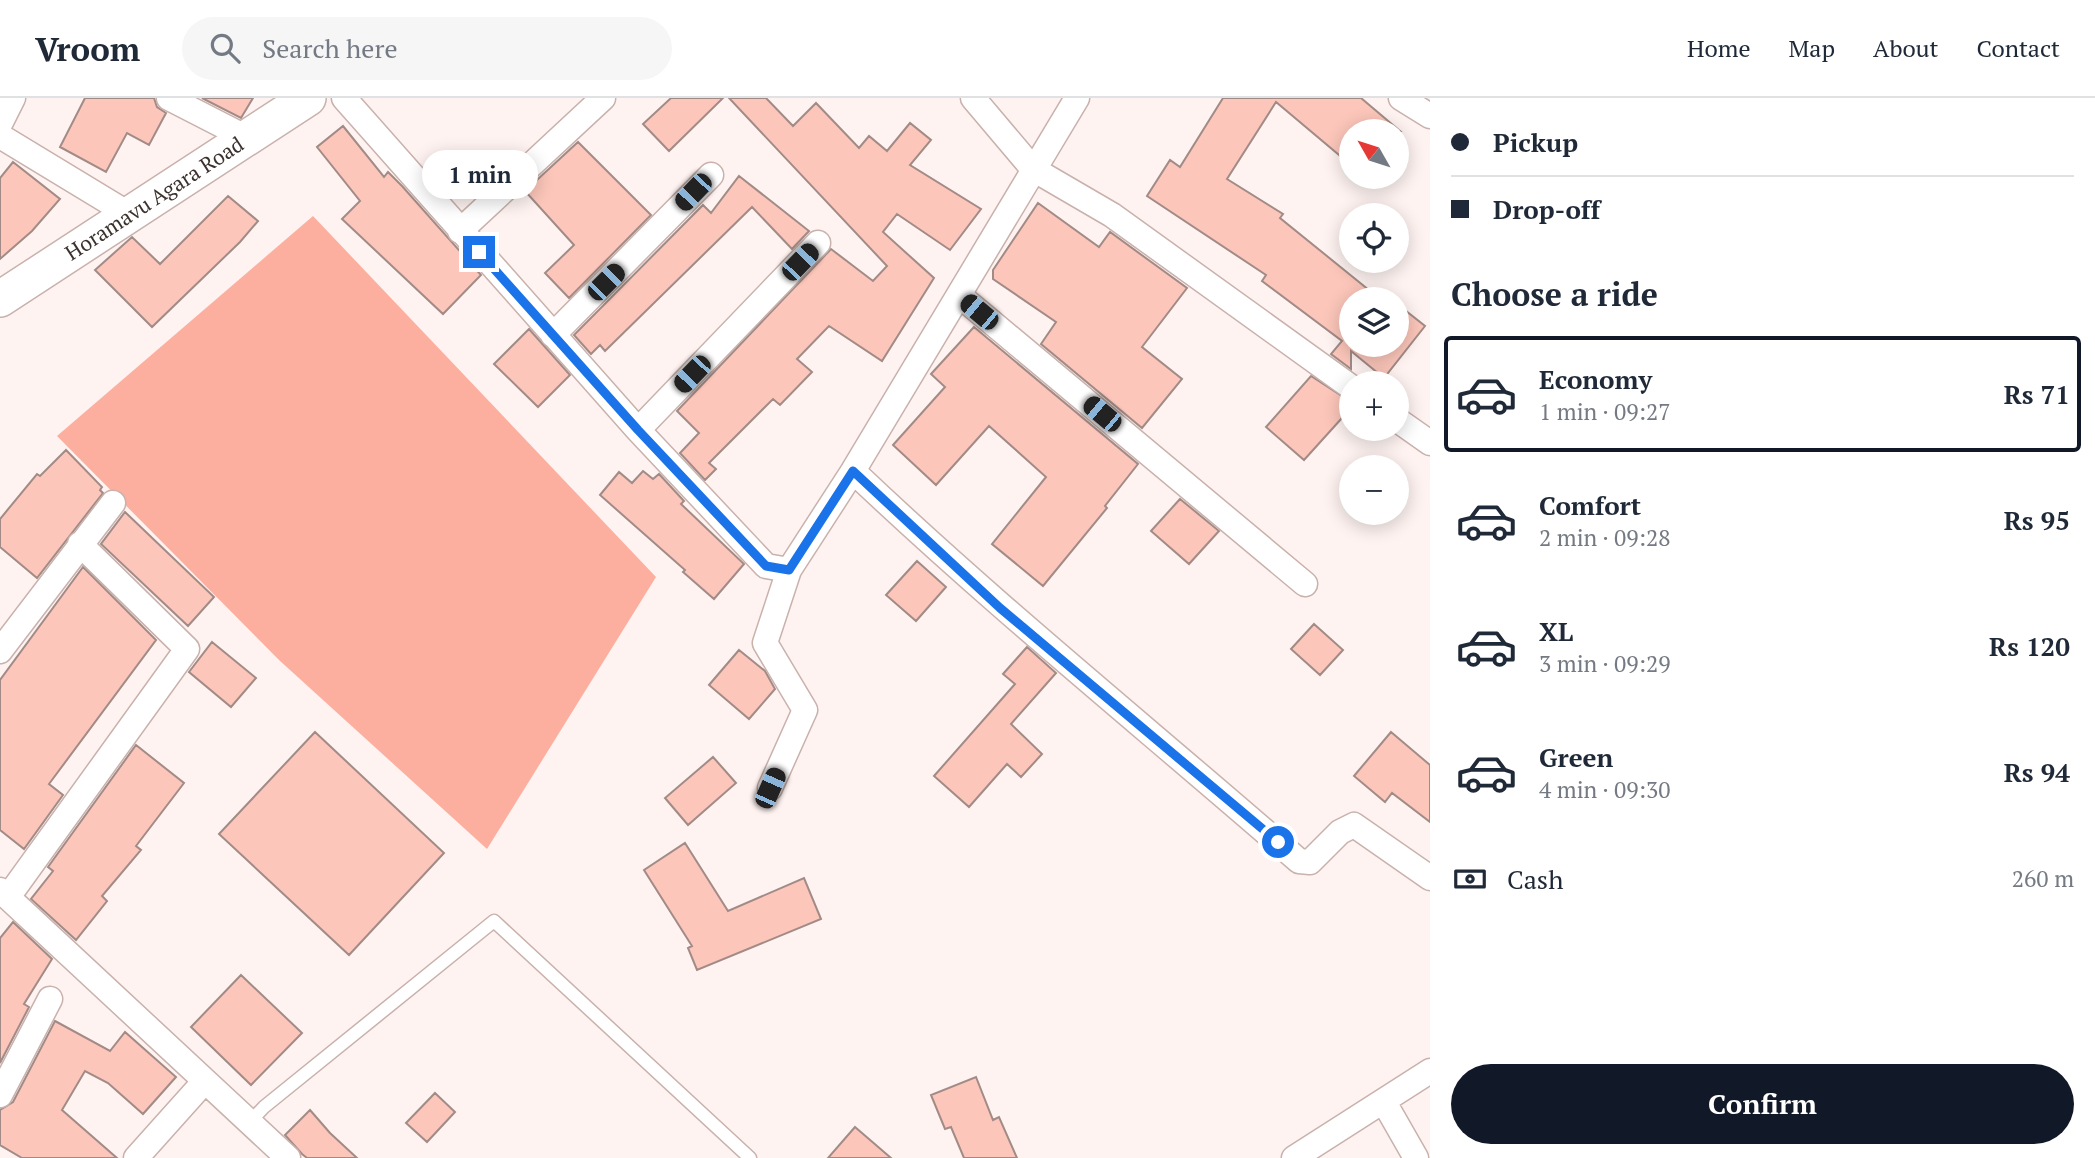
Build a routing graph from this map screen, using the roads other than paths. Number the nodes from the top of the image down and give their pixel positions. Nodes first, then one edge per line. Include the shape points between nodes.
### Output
1 (13, 98) edge
2 (169, 98) edge
3 (308, 98) edge
4 (344, 98) edge
5 (603, 98) edge
6 (973, 98) edge
7 (1077, 98) edge
8 (1401, 98) edge
9 (1430, 116) edge
10 (0, 124) edge
11 (0, 136) edge
12 (247, 138) junction
13 (1032, 169) junction
14 (711, 175) dead end
15 (127, 214) junction
16 (460, 231) junction
17 (818, 243) dead end
18 (959, 295) junction
19 (0, 299) edge
20 (553, 335) junction
21 (1339, 378) edge
22 (1409, 428) edge
23 (638, 430) junction
24 (1430, 443) edge
25 (853, 471) junction
26 (113, 503) dead end
27 (80, 544) junction
28 (789, 570) junction
29 (1306, 584) dead end
30 (0, 650) edge
31 (770, 788) dead end
32 (1430, 878) edge
33 (4, 894) edge
34 (50, 999) dead end
35 (1430, 1070) edge
36 (204, 1082) junction
37 (0, 1095) edge
38 (1384, 1102) junction
39 (250, 1122) junction
40 (135, 1158) edge
41 (288, 1158) edge
42 (750, 1158) edge
43 (1294, 1158) edge
44 (1416, 1158) edge

1 - 10 street
2 - 12 street
3 - 12 street, Horamavu Agara Road
4 - 16 street
5 - 16 street
6 - 13 street
7 - 13 street
8 - 9 street
11 - 15 street
12 - 15 street, Horamavu Agara Road
13 - 18 street
13 - 21 street via 1112,215
14 - 20 street
15 - 19 street, Horamavu Agara Road
16 - 20 street
17 - 23 street
18 - 25 street
18 - 29 street
20 - 23 street
22 - 24 street
23 - 28 street via 766,566
25 - 28 street
25 - 32 street via 1000,608 1299,860 1310,862 1340,832 1354,825
26 - 27 street
27 - 30 street
27 - 33 street via 187,649
28 - 31 street via 765,643 805,710
33 - 36 street
34 - 37 street
35 - 38 street
36 - 39 street
36 - 40 street
38 - 43 street
38 - 44 street
39 - 41 street
39 - 42 lane via 494,921

